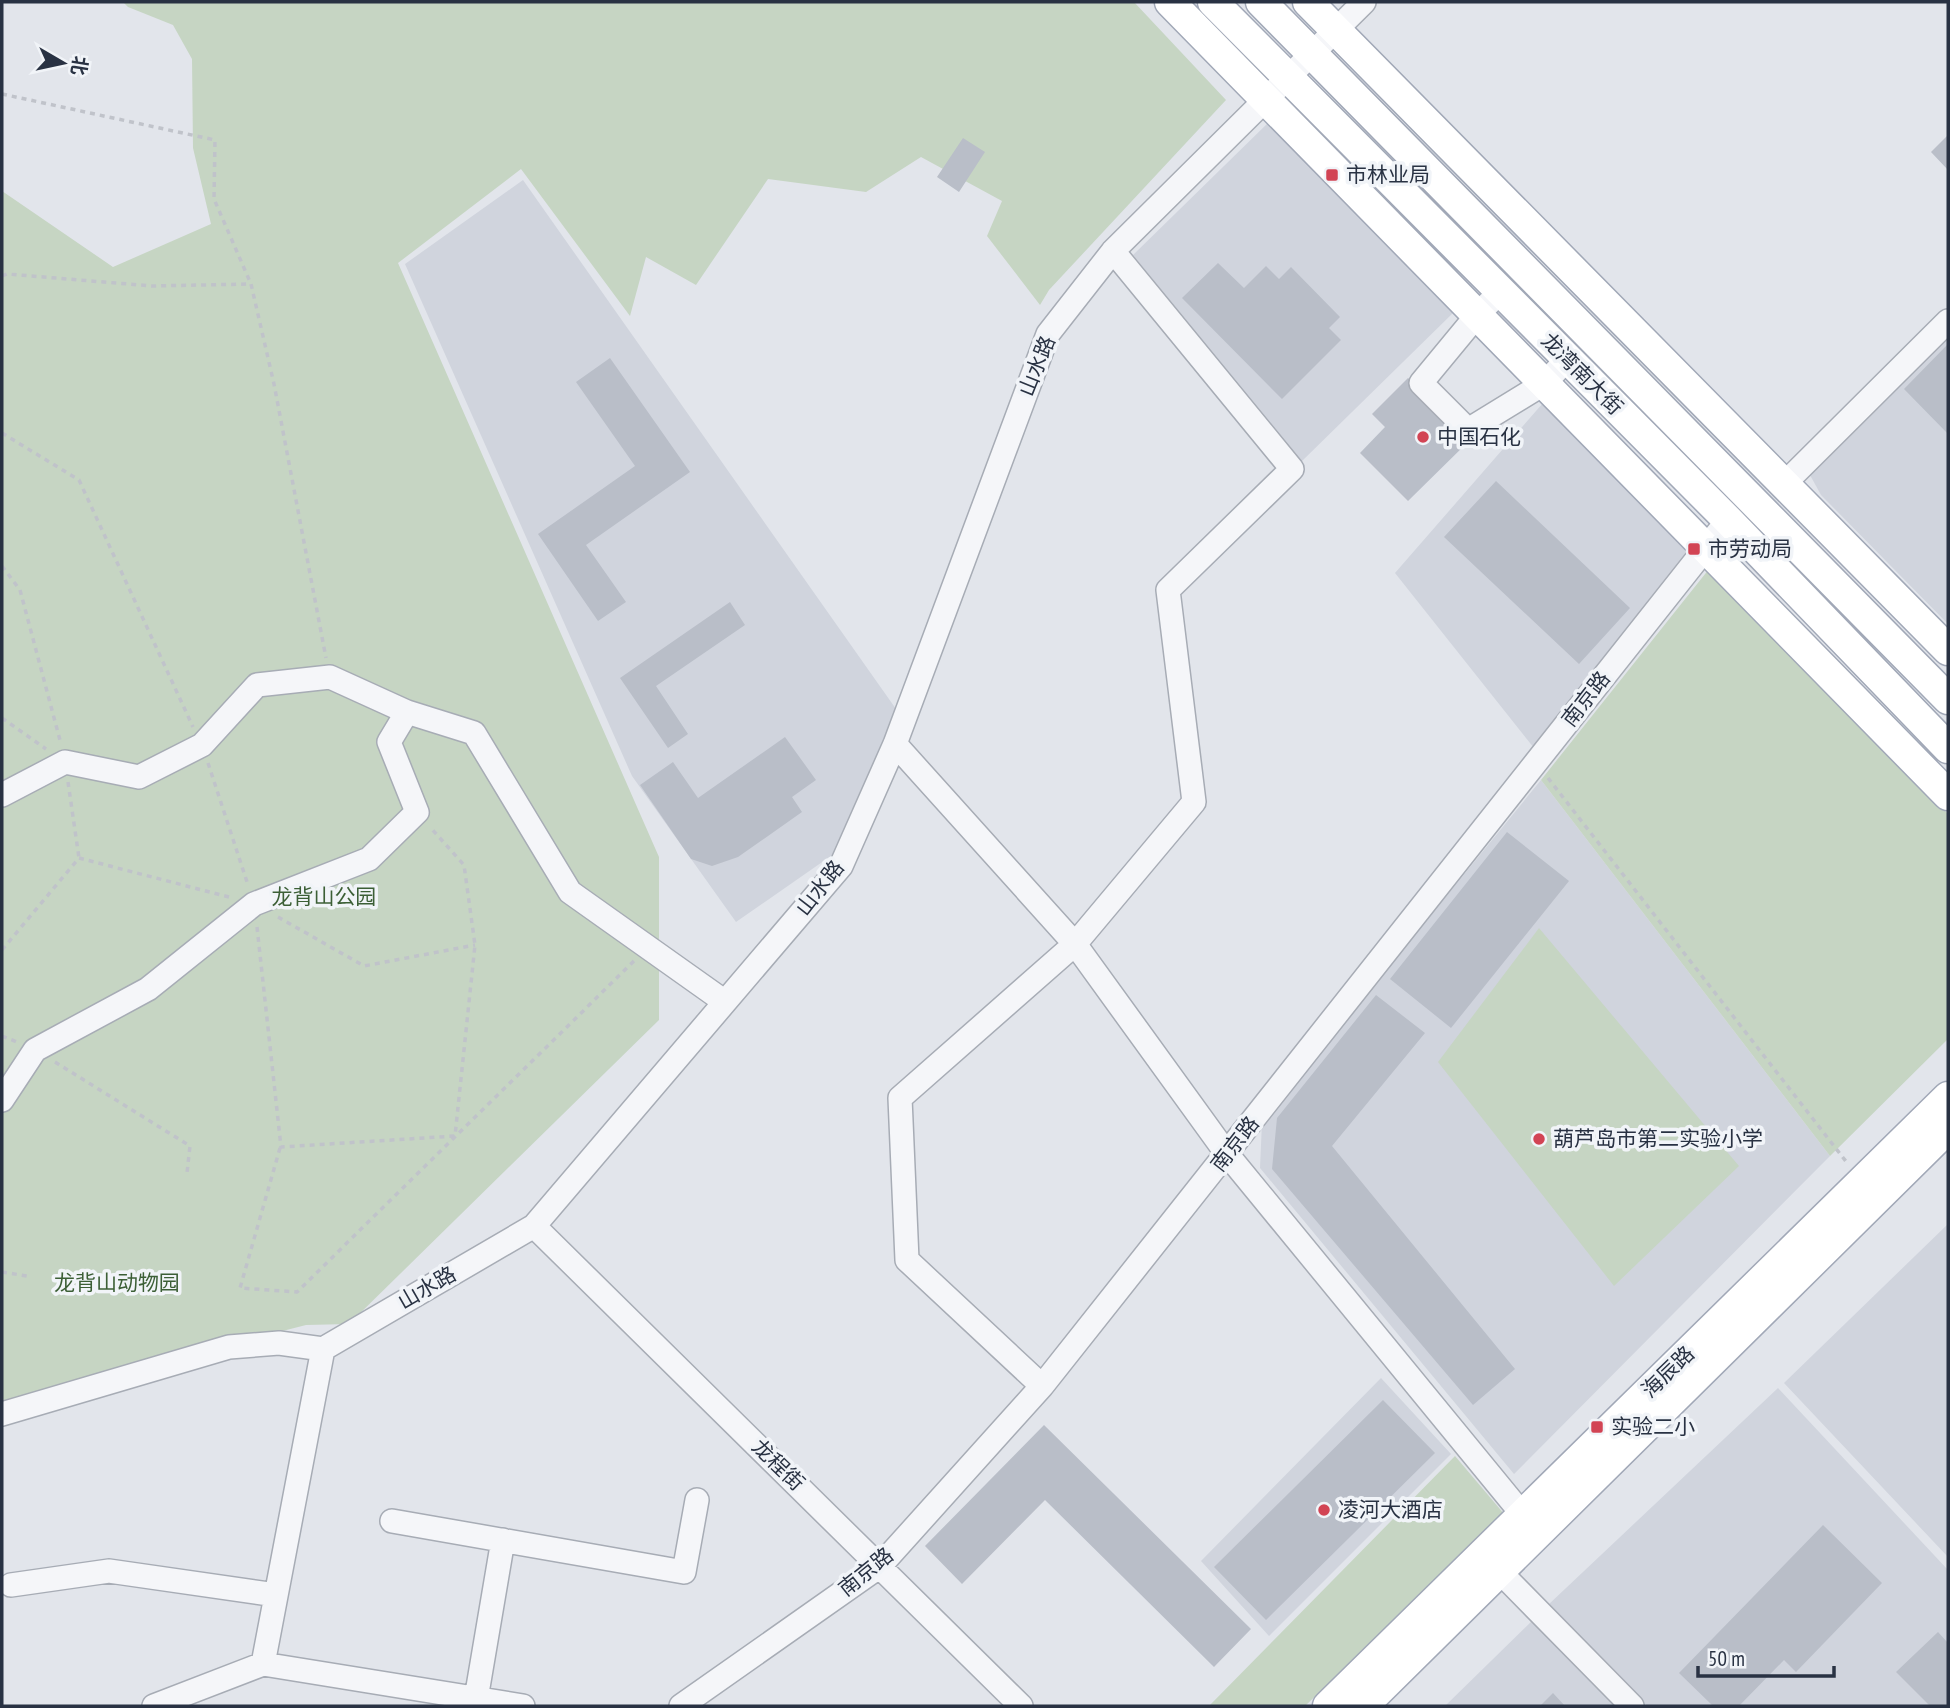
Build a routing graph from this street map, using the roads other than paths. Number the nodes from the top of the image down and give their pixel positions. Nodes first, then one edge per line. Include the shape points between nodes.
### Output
1 (1170, 2) edge
2 (1213, 2) edge
3 (1261, 2) edge
4 (1308, 2) edge
5 (1364, 2) edge
6 (1336, 30) junction
7 (1312, 54) junction
8 (1288, 79) junction
9 (1266, 99) junction
10 (1113, 251) junction
11 (1576, 273) junction
12 (1500, 292) junction
13 (1552, 296) junction
14 (1478, 314) junction
15 (1948, 321) edge
16 (1567, 359) junction
17 (1545, 383) junction
18 (1662, 454) junction
19 (1637, 477) junction
20 (1784, 484) junction
21 (1728, 520) junction
22 (1706, 547) junction
23 (1948, 650) edge
24 (1948, 656) edge
25 (1927, 677) junction
26 (1948, 699) edge
27 (407, 712) junction
28 (895, 744) junction
29 (1948, 748) edge
30 (2, 795) edge
31 (1948, 795) edge
32 (1075, 944) junction
33 (725, 1002) junction
34 (1948, 1097) edge
35 (2, 1100) edge
36 (1948, 1128) edge
37 (1227, 1154) junction
38 (534, 1226) junction
39 (323, 1349) junction
40 (1042, 1386) junction
41 (2, 1413) edge
42 (697, 1500) dead end
43 (1524, 1515) junction
44 (392, 1521) dead end
45 (503, 1539) junction
46 (880, 1566) junction
47 (1500, 1573) junction
48 (11, 1585) dead end
49 (276, 1595) junction
50 (263, 1664) junction
51 (476, 1699) junction
52 (691, 1703) edge
53 (1373, 1703) edge
54 (154, 1706) edge
55 (523, 1706) edge
56 (1021, 1706) edge
57 (1328, 1706) edge
58 (1632, 1706) edge

1 - 9 main road
2 - 8 main road, 龙湾南大街
3 - 7 main road, 龙湾南大街
4 - 6 main road
5 - 6 street, 山水路
6 - 7 street, 山水路
6 - 11 main road
7 - 8 street, 山水路
7 - 13 main road, 龙湾南大街
8 - 9 street, 山水路
8 - 12 main road, 龙湾南大街
9 - 10 street, 山水路
9 - 14 main road
10 - 28 street, 山水路 via 1048,334
10 - 32 street via 1292,469 1168,590 1194,802
11 - 13 main road
11 - 20 main road
12 - 14 street
12 - 16 main road, 龙湾南大街
13 - 25 main road, 龙湾南大街
14 - 17 main road
14 - 17 street via 1421,383 1468,430
15 - 20 street
16 - 17 street
16 - 18 main road, 龙湾南大街
17 - 19 main road
18 - 19 main road
18 - 21 main road, 龙湾南大街
19 - 22 main road
20 - 23 main road
21 - 22 street, 南京路
21 - 29 main road, 龙湾南大街
22 - 31 main road
22 - 37 street, 南京路
24 - 25 main road
25 - 26 main road, 龙湾南大街
27 - 30 street via 330,677 257,685 202,745 139,777 65,762
27 - 33 street via 474,733 570,892
27 - 35 street via 389,742 417,812 369,859 254,904 148,989 35,1050
28 - 32 street
28 - 33 street, 山水路 via 841,866
32 - 37 street
32 - 40 street via 900,1098 907,1260
33 - 38 street, 山水路
34 - 43 main road, 海辰路
36 - 47 main road, 海辰路
37 - 40 street, 南京路
37 - 43 street
38 - 39 street, 山水路
38 - 46 street, 龙程街
39 - 41 street via 279,1343 229,1347
39 - 49 street
40 - 46 street, 南京路
42 - 45 street via 684,1572
43 - 57 main road, 海辰路
44 - 45 street
45 - 51 street
46 - 52 street, 南京路
46 - 56 street, 龙程街
47 - 53 main road, 海辰路
47 - 58 street
48 - 49 street via 109,1571
49 - 50 street
50 - 51 street
50 - 54 street
51 - 55 street

